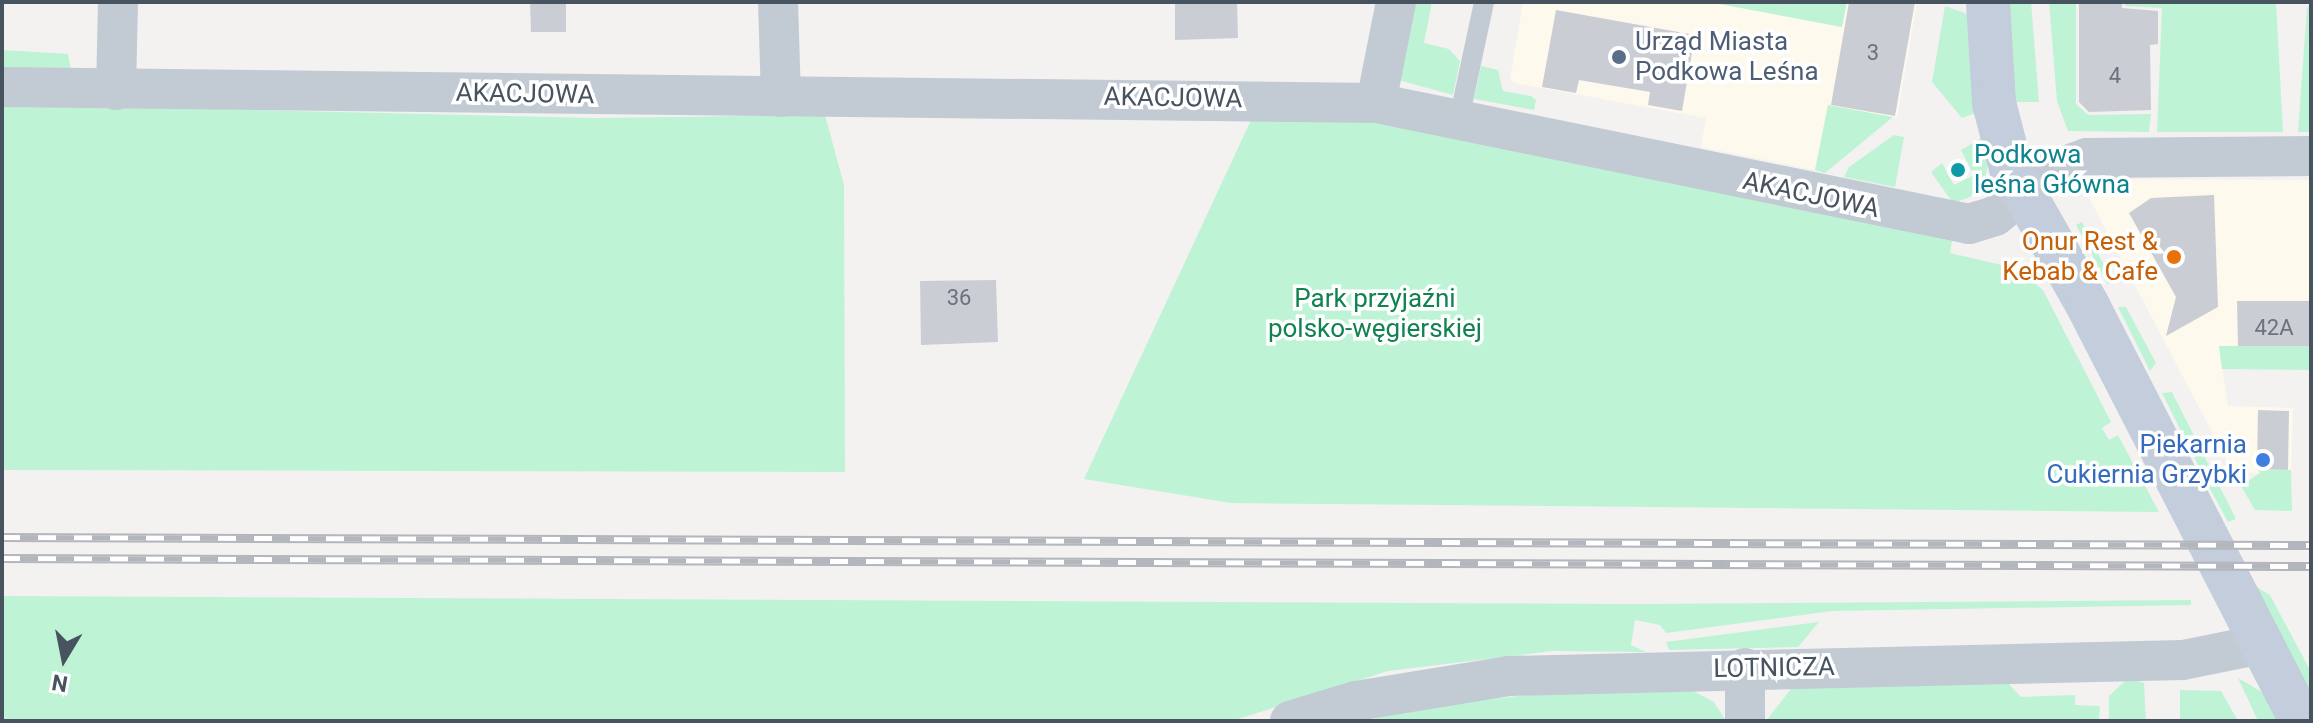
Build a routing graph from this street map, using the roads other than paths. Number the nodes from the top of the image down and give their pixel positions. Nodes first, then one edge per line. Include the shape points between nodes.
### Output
1 (118, 2) edge
2 (778, 2) edge
3 (1396, 2) edge
4 (1484, 2) edge
5 (1988, 2) edge
6 (2, 87) edge
7 (116, 90) junction
8 (781, 97) junction
9 (1376, 103) junction
10 (1459, 119) junction
11 (2311, 156) edge
12 (2022, 194) junction
13 (2262, 644) junction
14 (1745, 668) junction
15 (1290, 721) edge
16 (1745, 721) edge
17 (2301, 721) edge

1 - 7 street
2 - 8 street
3 - 9 street
4 - 10 lane
5 - 12 street via 1995,112
6 - 7 street, AKACJOWA
7 - 8 street, AKACJOWA
8 - 9 street, AKACJOWA
9 - 10 street, AKACJOWA
10 - 12 street, AKACJOWA via 1950,224 1988,220
11 - 12 street, AKACJOWA via 2087,158 2051,171
12 - 13 street via 2088,306
13 - 14 street, LOTNICZA via 2183,660
13 - 17 street
14 - 15 street, LOTNICZA via 1509,676 1356,701
14 - 16 street

